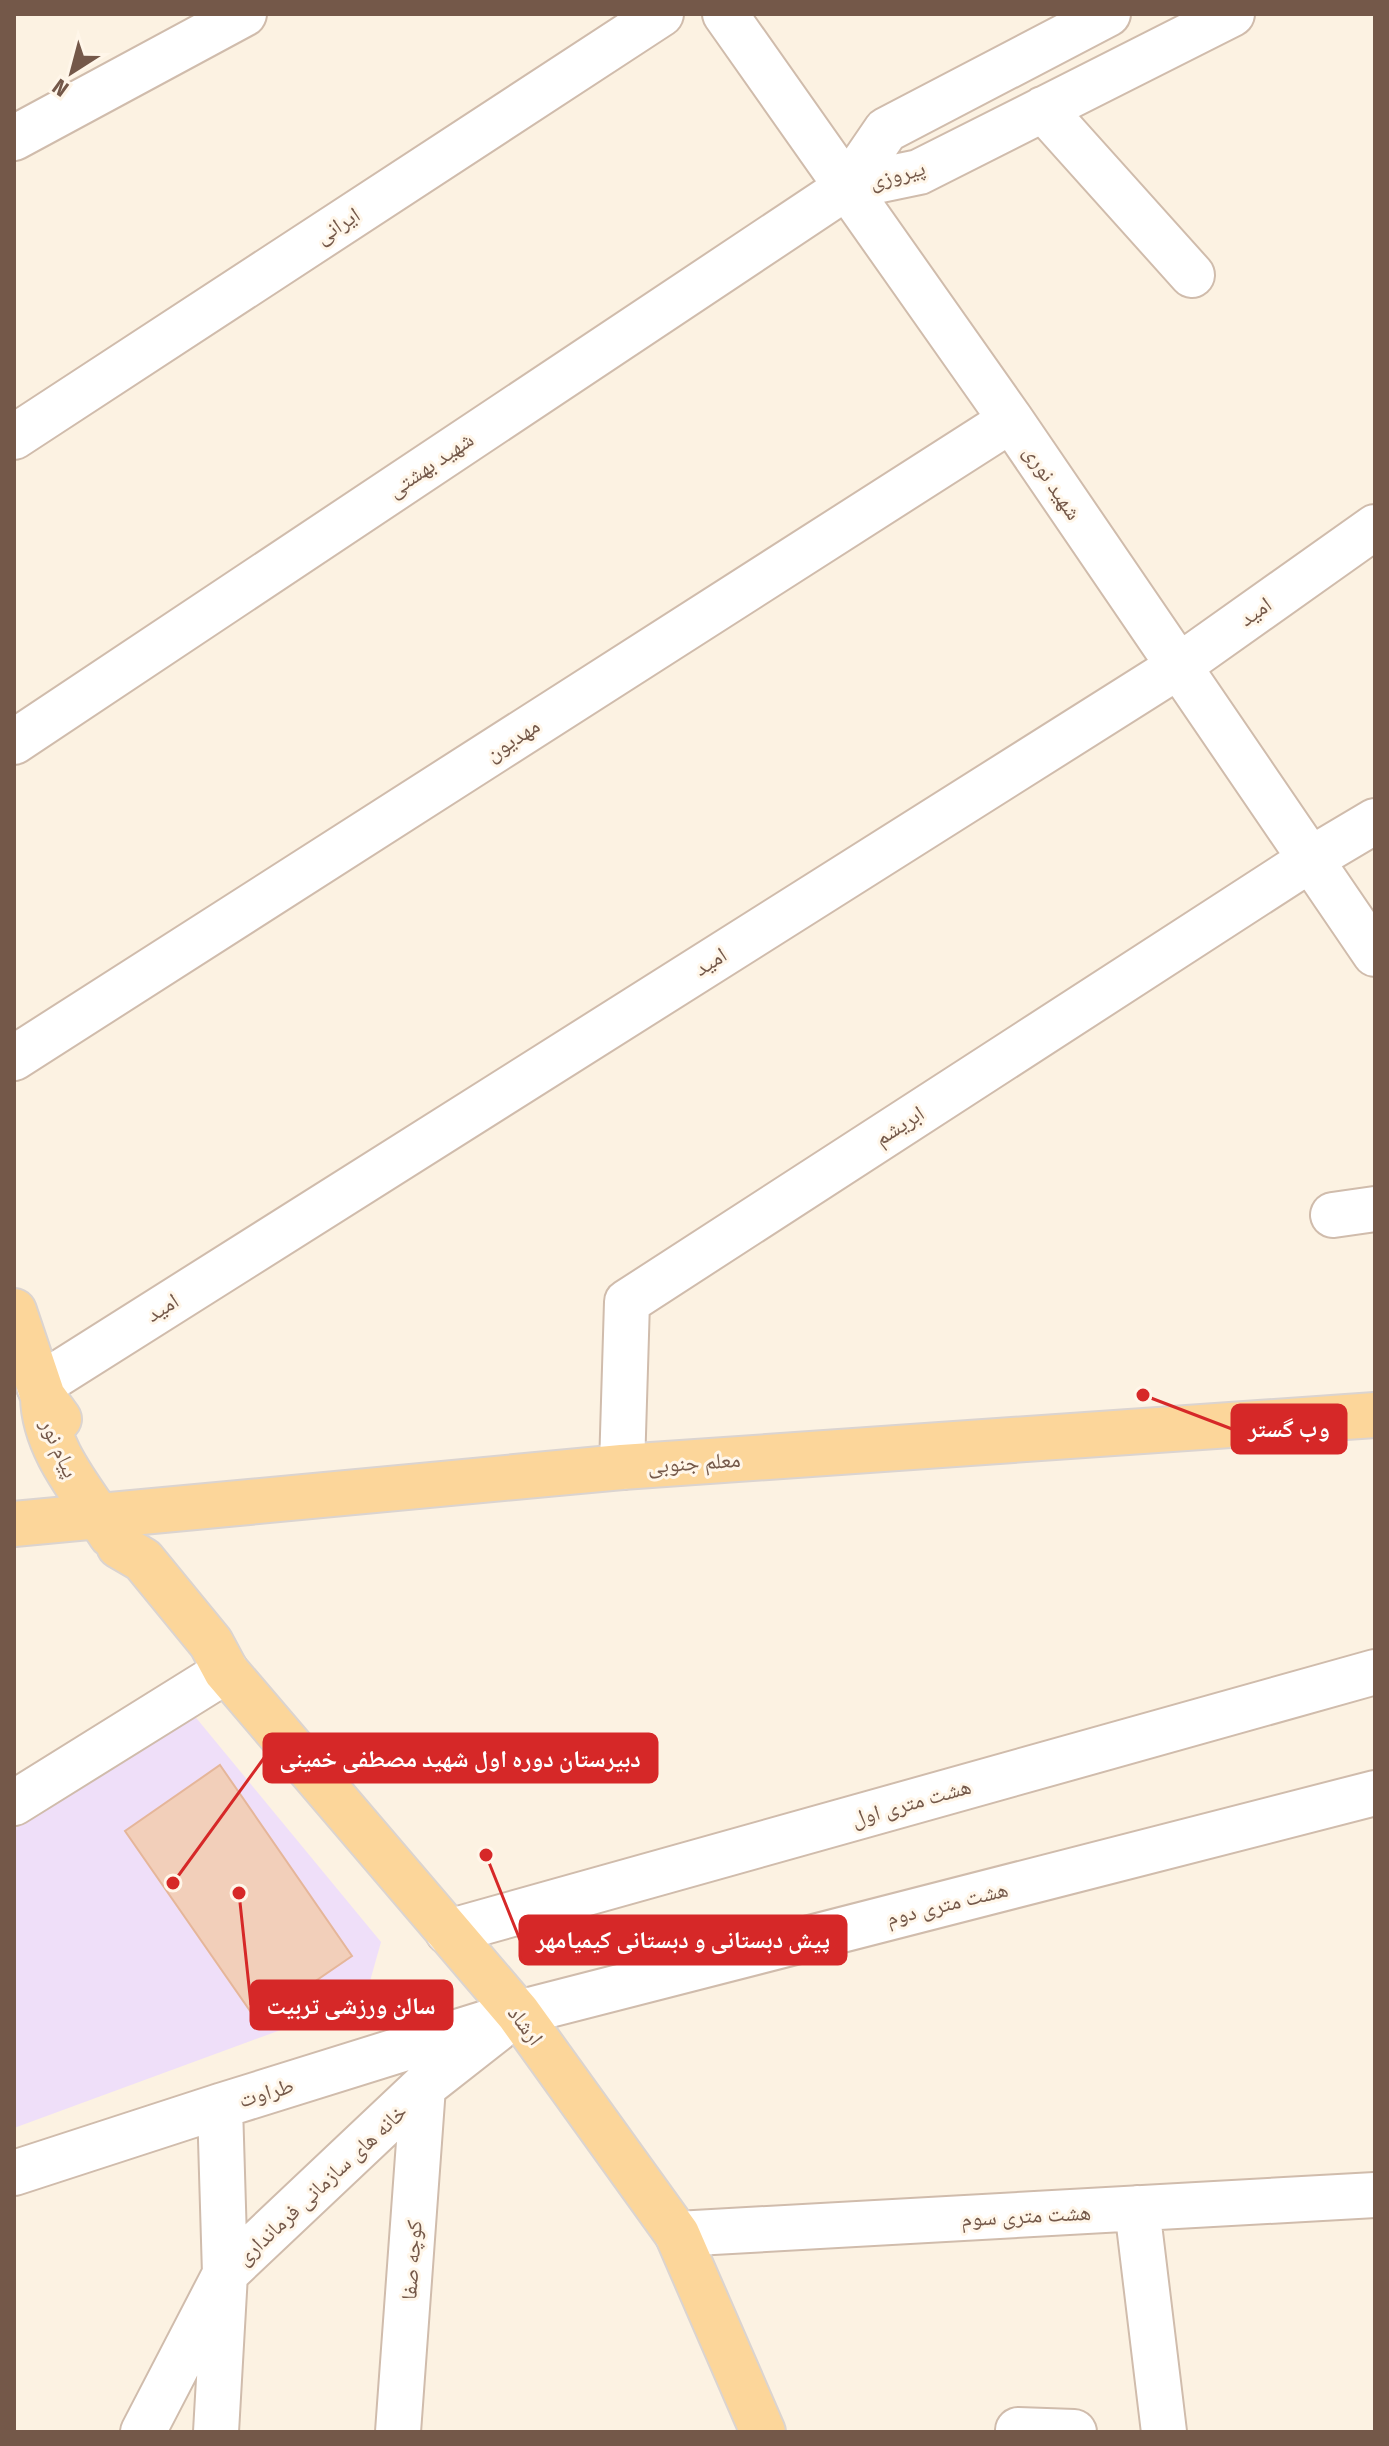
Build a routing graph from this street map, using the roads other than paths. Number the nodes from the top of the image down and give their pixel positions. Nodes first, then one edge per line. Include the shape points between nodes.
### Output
1 (244, 14) edge
2 (661, 14) edge
3 (725, 14) edge
4 (1108, 14) edge
5 (1232, 14) edge
6 (1043, 109) junction
7 (14, 138) edge
8 (847, 187) junction
9 (1192, 275) dead end
10 (1011, 420) junction
11 (14, 437) edge
12 (1375, 527) edge
13 (1179, 666) junction
14 (14, 742) edge
15 (1375, 821) edge
16 (1311, 859) junction
17 (1375, 954) edge
18 (14, 1058) edge
19 (14, 1311) edge
20 (41, 1391) junction
21 (1375, 1415) edge
22 (622, 1467) junction
23 (101, 1519) junction
24 (14, 1524) edge
25 (223, 1668) junction
26 (1375, 1672) edge
27 (1375, 1793) edge
28 (14, 1803) edge
29 (448, 1932) junction
30 (518, 2013) junction
31 (423, 2087) junction
32 (220, 2106) junction
33 (14, 2173) edge
34 (1375, 2195) edge
35 (1137, 2208) junction
36 (677, 2234) junction
37 (225, 2274) junction
38 (1018, 2430) edge
39 (143, 2432) edge
40 (216, 2432) edge
41 (398, 2432) edge
42 (763, 2432) edge
43 (1074, 2432) edge
44 (1164, 2432) edge

1 - 7 street
2 - 11 street, ایرانی
3 - 8 street, شهید نوری
4 - 8 street, پیروزی via 886,130
5 - 6 street, پیروزی
6 - 8 street, پیروزی via 919,172
6 - 9 street
8 - 10 street, شهید نوری
8 - 14 street, شهید بهشتی
10 - 13 street, شهید نوری
10 - 18 street, مهدیون
12 - 13 street, امید
13 - 16 street, شهید نوری
13 - 20 street, امید
15 - 16 street
16 - 17 street, شهید نوری
16 - 22 street, ابریشم via 627,1302
19 - 20 main road, پیام نور
20 - 23 main road, پیام نور via 43,1418 74,1483
21 - 22 main road, معلم جنوبی
22 - 23 main road, معلم جنوبی
23 - 24 main road, معلم جنوبی
23 - 25 main road, ارشاد via 143,1560 211,1643
25 - 28 street
25 - 29 main road, ارشاد
26 - 29 street, هشت متری اول
27 - 30 street, هشت متری دوم
29 - 30 main road, ارشاد
30 - 31 street, خانه های سازمانی فرمانداری
30 - 32 street, طراوت
30 - 36 main road, ارشاد
31 - 37 street, خانه های سازمانی فرمانداری
31 - 41 street, کوچه صفا
32 - 33 street, طراوت
32 - 37 street
34 - 35 street, هشت متری سوم
35 - 36 street, هشت متری سوم
35 - 44 street
36 - 42 main road, ارشاد
37 - 39 street, خانه های سازمانی فرمانداری
37 - 40 street
38 - 43 street

